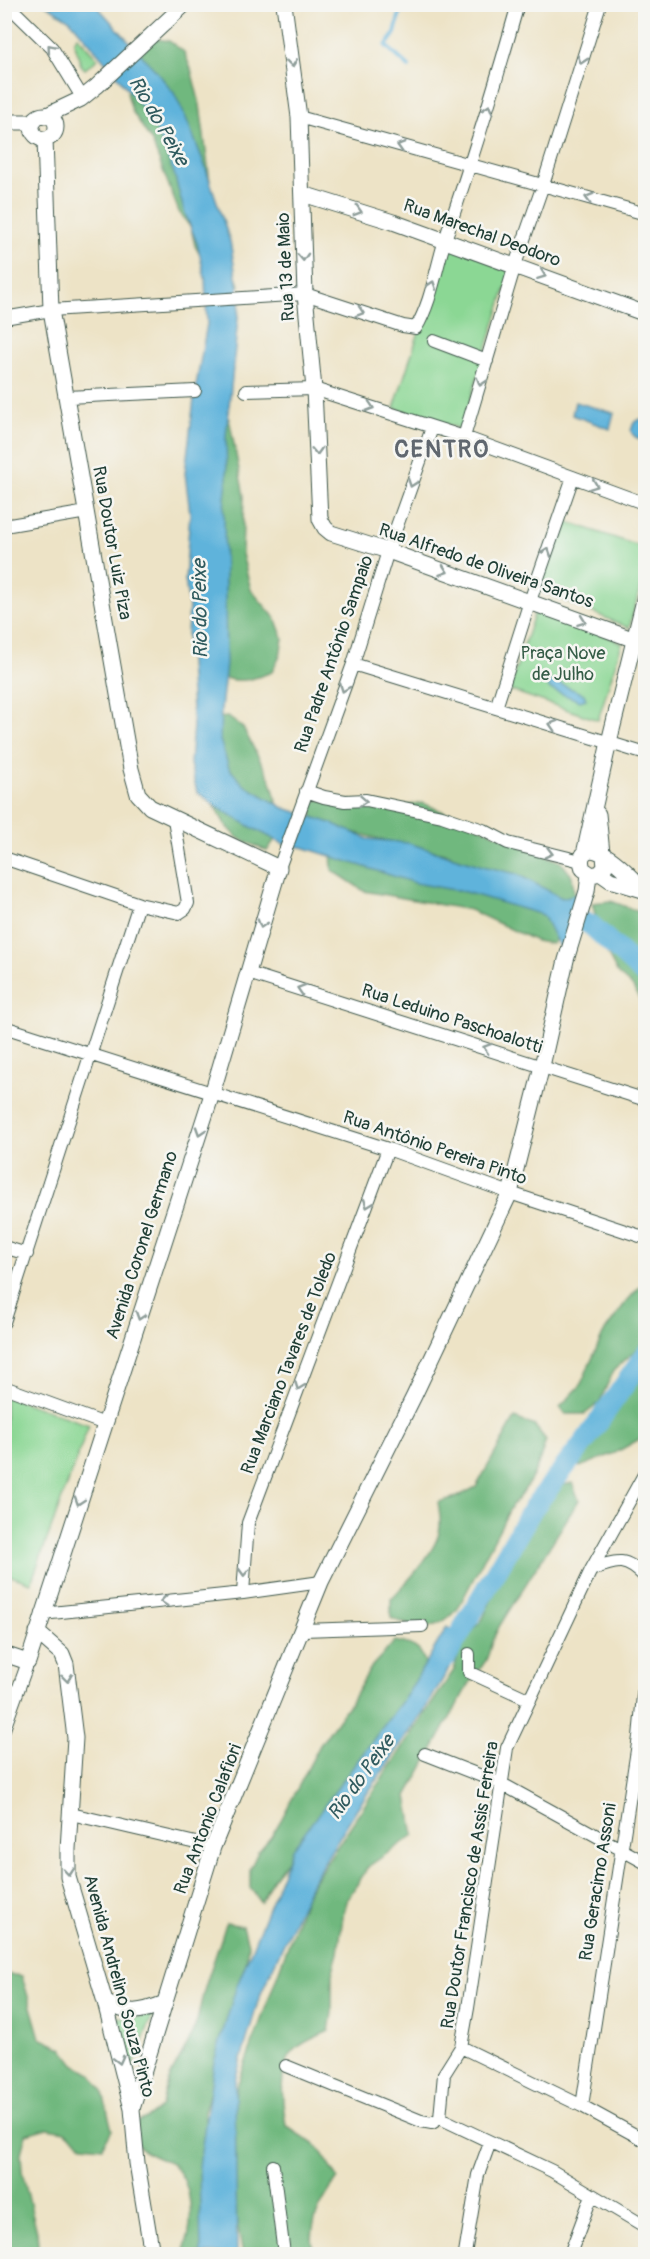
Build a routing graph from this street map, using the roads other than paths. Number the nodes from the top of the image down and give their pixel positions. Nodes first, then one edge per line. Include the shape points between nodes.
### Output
1 (7, 4) edge
2 (185, 4) edge
3 (284, 4) edge
4 (518, 4) edge
5 (600, 4) edge
6 (82, 98) junction
7 (299, 117) junction
8 (4, 122) edge
9 (42, 128) junction
10 (4, 132) edge
11 (471, 165) junction
12 (543, 185) junction
13 (303, 194) junction
14 (645, 213) edge
15 (445, 240) junction
16 (515, 265) junction
17 (305, 294) junction
18 (51, 310) junction
19 (645, 314) edge
20 (4, 318) edge
21 (434, 341) dead end
22 (487, 361) junction
23 (315, 389) junction
24 (246, 391) dead end
25 (195, 392) dead end
26 (67, 397) junction
27 (432, 428) junction
28 (464, 437) junction
29 (573, 477) junction
30 (645, 504) edge
31 (87, 512) junction
32 (4, 526) edge
33 (325, 528) joint
34 (388, 551) junction
35 (645, 592) edge
36 (530, 601) junction
37 (635, 640) junction
38 (352, 664) junction
39 (496, 708) junction
40 (609, 742) junction
41 (645, 754) edge
42 (305, 793) junction
43 (597, 802) junction
44 (174, 819) junction
45 (603, 854) junction
46 (4, 858) edge
47 (281, 864) junction
48 (588, 866) junction
49 (644, 892) edge
50 (139, 904) junction
51 (248, 973) junction
52 (4, 1027) edge
53 (90, 1054) junction
54 (542, 1066) junction
55 (212, 1094) junction
56 (645, 1100) edge
57 (388, 1149) junction
58 (510, 1193) junction
59 (645, 1238) edge
60 (4, 1247) edge
61 (27, 1254) junction
62 (4, 1322) edge
63 (4, 1387) edge
64 (105, 1424) junction
65 (645, 1471) edge
66 (645, 1498) edge
67 (645, 1521) edge
68 (591, 1570) junction
69 (645, 1578) edge
70 (321, 1582) junction
71 (243, 1593) junction
72 (42, 1614) junction
73 (422, 1626) dead end
74 (303, 1630) junction
75 (37, 1632) junction
76 (4, 1654) edge
77 (469, 1654) dead end
78 (28, 1662) junction
79 (645, 1664) edge
80 (530, 1700) junction
81 (4, 1729) edge
82 (425, 1754) dead end
83 (502, 1784) junction
84 (71, 1814) junction
85 (213, 1847) junction
86 (621, 1849) junction
87 (645, 1863) edge
88 (105, 2002) junction
89 (165, 2003) junction
90 (461, 2047) junction
91 (286, 2066) dead end
92 (582, 2106) junction
93 (132, 2109) junction
94 (440, 2118) junction
95 (645, 2141) edge
96 (490, 2142) junction
97 (273, 2166) dead end
98 (592, 2195) junction
99 (645, 2227) edge
100 (152, 2254) edge
101 (284, 2254) edge
102 (465, 2254) edge
103 (570, 2254) edge

6 -> 1 street via 52,48
2 - 6 street
3 -> 7 street, Rua 13 de Maio
11 -> 4 street
5 -> 12 street
6 - 9 street
11 -> 7 street
7 - 13 street, Rua 13 de Maio
8 - 9 street
9 - 10 street
9 - 18 street, Rua Doutor Luiz Piza
11 - 12 street
11 - 15 street
14 -> 12 street
12 - 16 street
13 -> 15 street, Rua Marechal Deodoro
13 -> 17 street, Rua 13 de Maio
15 - 16 street, Rua Marechal Deodoro
17 -> 15 street via 416,328
16 -> 19 street, Rua Marechal Deodoro
16 - 22 street
17 - 18 street
17 - 23 street, Rua 13 de Maio
18 - 20 street
18 - 26 street, Rua Doutor Luiz Piza
21 - 22 street
22 -> 28 street
23 - 24 street
23 -> 27 street
23 -> 33 street, Rua 13 de Maio via 320,519
25 - 26 street
26 - 31 street, Rua Doutor Luiz Piza
27 - 28 street
27 -> 34 street, Rua Padre Antônio Sampaio
28 - 29 street
29 -> 30 street
36 -> 29 street
31 - 32 street
31 - 44 street, Rua Doutor Luiz Piza via 138,794 150,807
33 - 34 street, Rua Alfredo de Oliveira Santos
34 -> 36 street, Rua Alfredo de Oliveira Santos
34 - 38 street, Rua Padre Antônio Sampaio
35 - 37 street
36 -> 37 street, Rua Alfredo de Oliveira Santos
36 - 39 street
37 - 40 street
38 - 39 street
38 -> 42 street, Rua Padre Antônio Sampaio
40 -> 39 street
40 - 41 street
40 - 43 street
42 - 47 street, Rua Padre Antônio Sampaio
42 -> 48 street via 345,801 366,800 441,816 508,843
43 - 45 street
43 - 48 street, Rua Antonio Calafiori
44 - 47 street, Rua Doutor Luiz Piza
44 - 50 street via 188,903 179,913
45 - 48 street via 594,850
45 - 49 street
46 - 50 street
47 -> 51 street, Avenida Coronel Germano
48 - 49 street via 610,880
48 - 54 street, Rua Antonio Calafiori via 587,891 566,960
50 - 53 street
54 -> 51 street, Rua Leduino Paschoalotti
51 - 55 street, Avenida Coronel Germano
52 - 53 street, Rua Antônio Pereira Pinto
53 - 55 street, Rua Antônio Pereira Pinto
53 - 61 street
54 - 56 street, Rua Leduino Paschoalotti
54 - 58 street, Rua Antonio Calafiori
55 - 57 street, Rua Antônio Pereira Pinto
55 -> 64 street, Avenida Coronel Germano
57 - 58 street, Rua Antônio Pereira Pinto
57 -> 71 street, Rua Marciano Tavares de Toledo via 248,1523
58 - 59 street, Rua Antônio Pereira Pinto
58 - 70 street, Rua Antonio Calafiori
60 - 61 street
61 - 62 street
63 - 64 street
64 -> 72 street, Avenida Coronel Germano
65 - 68 street, Rua Doutor Francisco de Assis Ferreira
66 - 67 street
68 - 69 street via 622,1562 633,1564
68 - 80 street, Rua Doutor Francisco de Assis Ferreira
70 - 71 street
70 - 74 street, Rua Antonio Calafiori
71 -> 72 street
72 - 75 street, Avenida Coronel Germano
73 - 74 street
74 - 85 street, Rua Antonio Calafiori
75 - 78 street, Avenida Coronel Germano
75 -> 84 street, Avenida Andrelino Souza Pinto via 62,1654 66,1664 75,1738
76 - 78 street
77 - 80 street via 469,1672
78 - 81 street
79 - 86 street, Rua Geracimo Assoni via 639,1737
80 - 83 street, Rua Doutor Francisco de Assis Ferreira via 507,1748
82 - 83 street
83 - 86 street
83 - 90 street, Rua Doutor Francisco de Assis Ferreira
84 - 85 street
84 -> 88 street, Avenida Andrelino Souza Pinto via 68,1877
85 - 89 street, Rua Antonio Calafiori
86 - 87 street
86 - 92 street, Rua Geracimo Assoni
88 - 89 street via 132,2012
88 -> 93 street, Avenida Andrelino Souza Pinto
89 - 93 street, Rua Antonio Calafiori
90 - 92 street, Rua Doutor Francisco de Assis Ferreira
90 - 94 street, Rua Doutor Francisco de Assis Ferreira via 444,2074
91 - 94 street via 421,2121 432,2123
92 - 95 street, Rua Doutor Francisco de Assis Ferreira
93 - 100 street, Avenida Andrelino Souza Pinto
94 - 96 street
96 - 98 street
96 - 102 street via 478,2175
97 - 101 street
98 - 99 street
98 - 103 street

